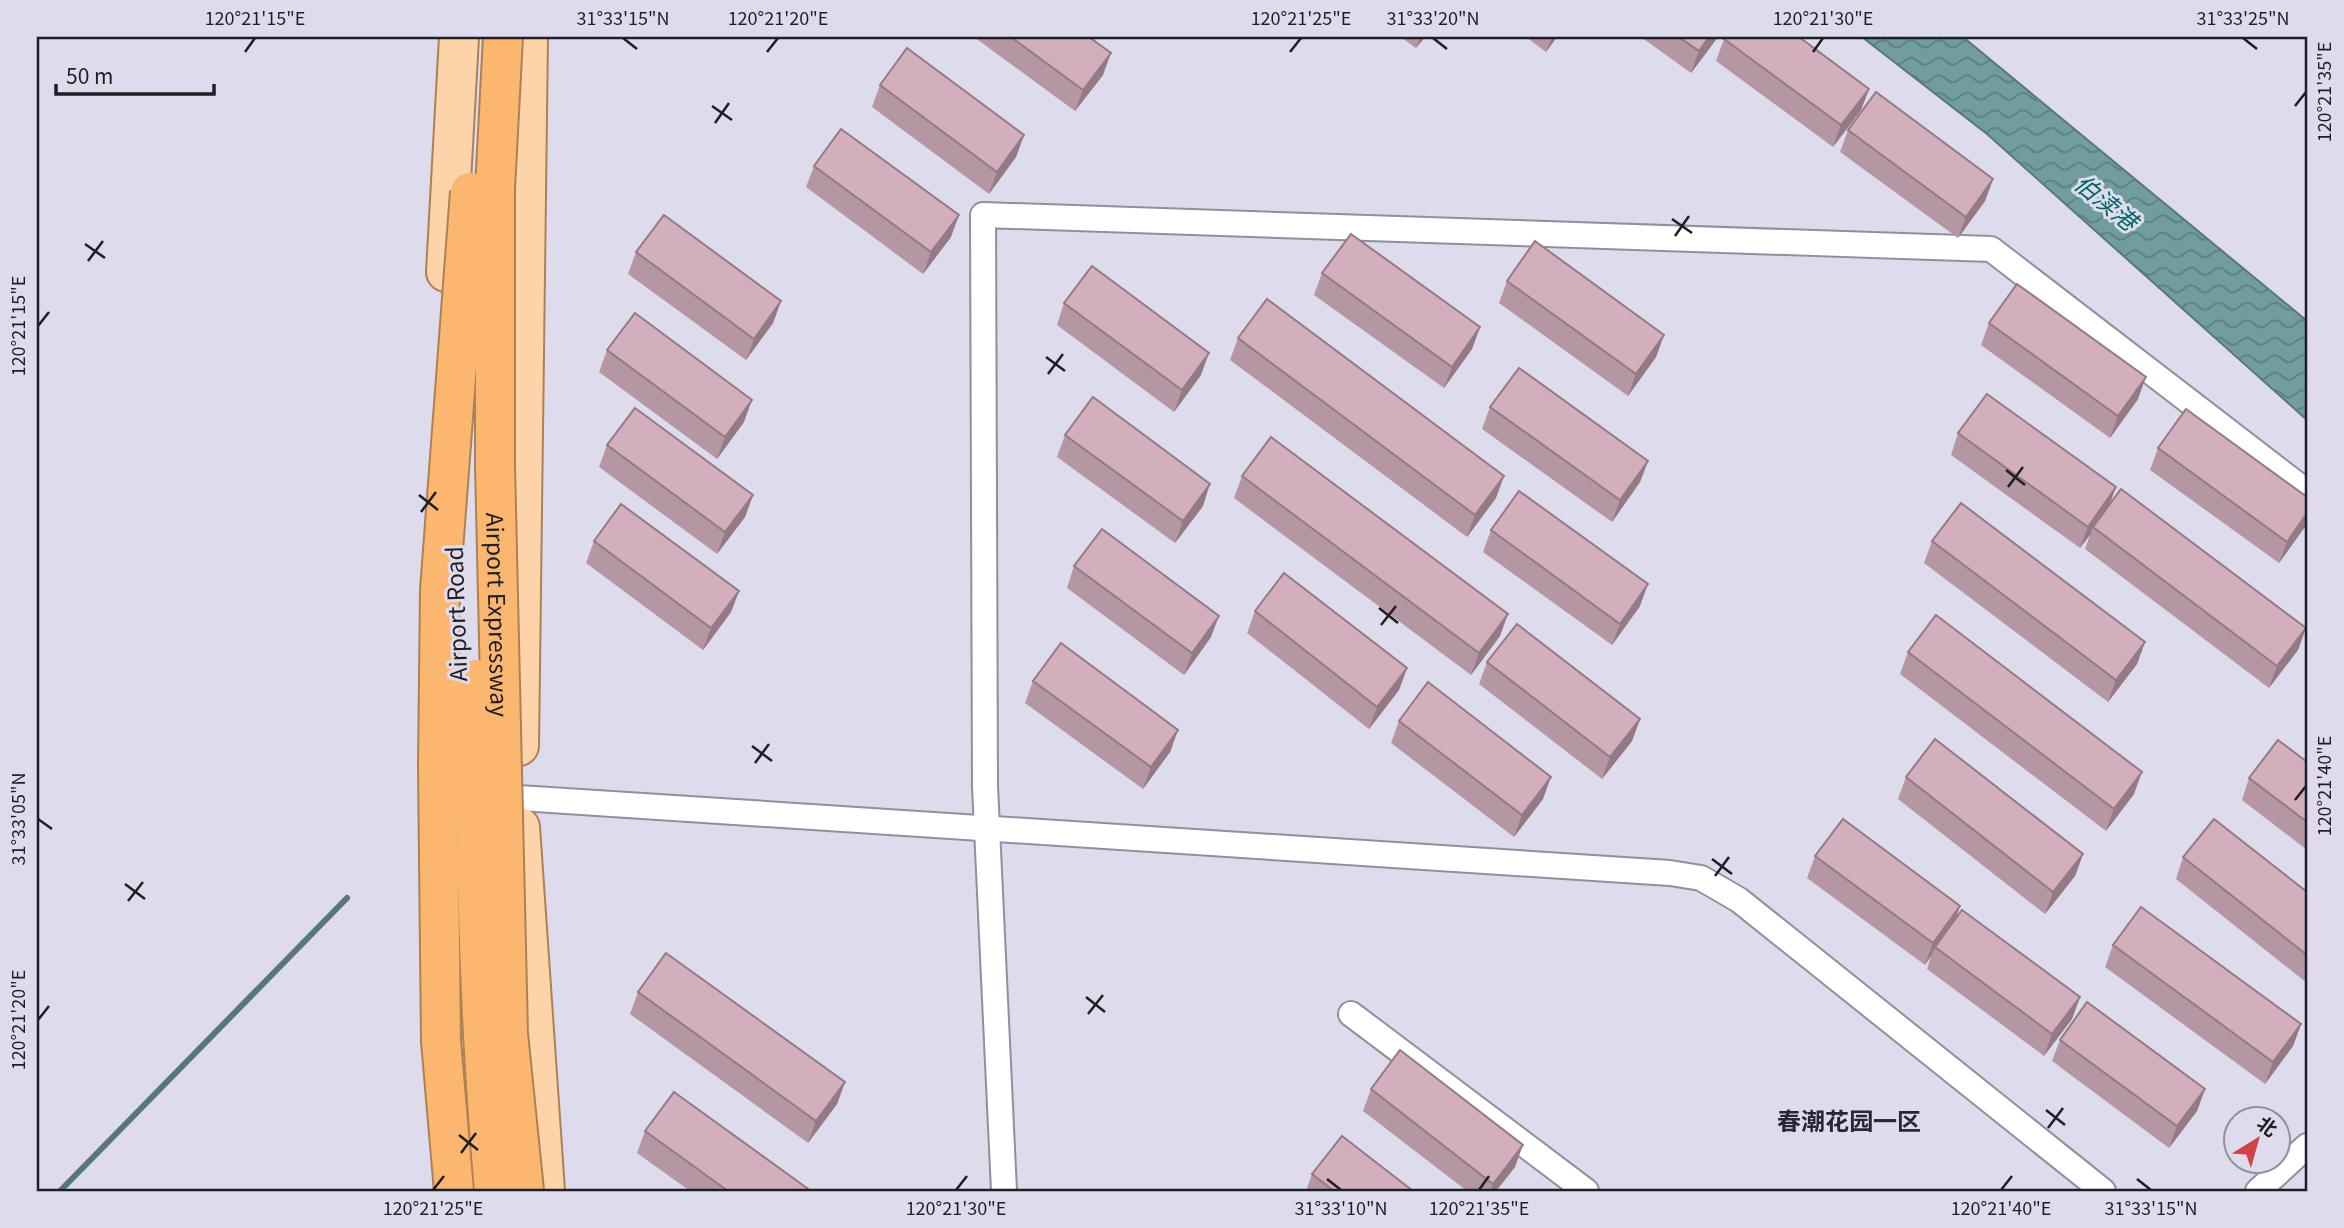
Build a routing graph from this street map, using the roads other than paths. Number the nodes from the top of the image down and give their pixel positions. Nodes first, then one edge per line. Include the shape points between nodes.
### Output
1 (459, 37) edge
2 (479, 37) edge
3 (503, 37) edge
4 (528, 37) edge
5 (470, 191) junction
6 (2307, 492) edge
7 (460, 794) junction
8 (518, 798) junction
9 (987, 828) junction
10 (1351, 1014) dead end
11 (2307, 1146) edge
12 (454, 1191) edge
13 (479, 1191) edge
14 (494, 1191) edge
15 (524, 1191) edge
16 (545, 1191) edge
17 (1004, 1191) edge
18 (1586, 1191) edge
19 (2104, 1191) edge
20 (2258, 1191) edge

1 - 7 main road, Airport Road via 446,270
2 - 5 highway, Airport Expressway
3 - 15 highway, Airport Expressway, bridge via 495,189 495,465 508,1034
4 - 8 main road
5 - 12 highway, bridge via 440,590 441,1041
5 - 14 highway, Airport Expressway, bridge via 474,801 484,1083
6 - 9 street via 1991,249 983,215
7 - 8 street
7 - 13 main road, Airport Road via 468,1069
8 - 9 street
8 - 16 main road
9 - 17 street
9 - 19 street via 1701,878 1740,900
10 - 18 street
11 - 20 street

